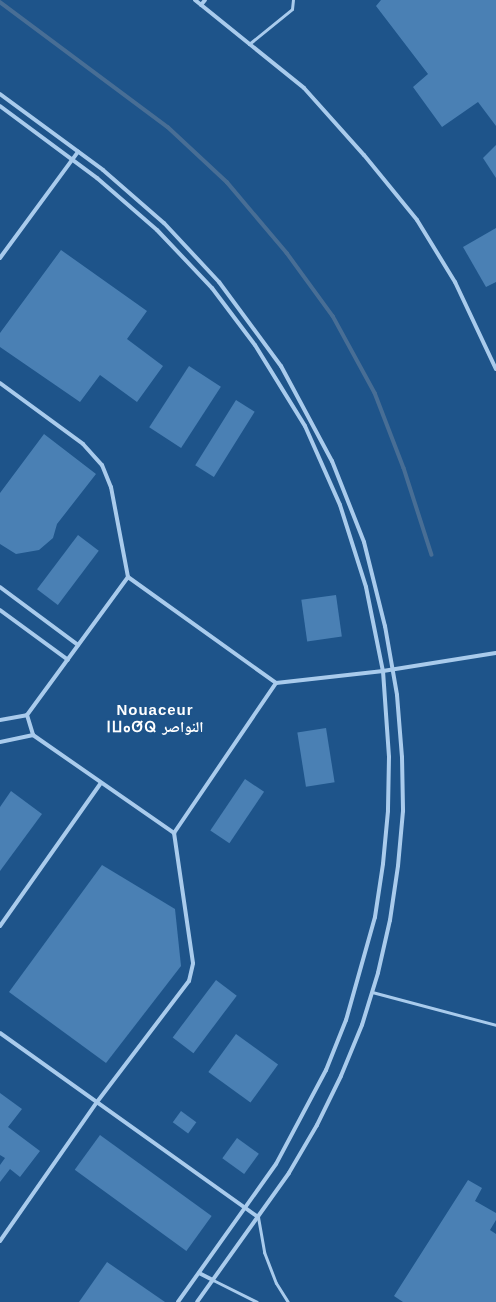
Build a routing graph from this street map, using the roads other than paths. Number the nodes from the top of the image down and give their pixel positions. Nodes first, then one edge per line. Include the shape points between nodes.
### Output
1 (194, 0) edge
2 (205, 0) edge
3 (293, 0) edge
4 (202, 5) junction
5 (249, 44) junction
6 (0, 94) edge
7 (0, 106) edge
8 (18, 107) junction
9 (12, 115) junction
10 (78, 152) junction
11 (73, 160) junction
12 (103, 170) junction
13 (97, 178) junction
14 (0, 258) edge
15 (244, 313) junction
16 (237, 319) junction
17 (496, 369) edge
18 (0, 384) edge
19 (313, 422) junction
20 (305, 426) junction
21 (128, 577) junction
22 (0, 587) edge
23 (0, 610) edge
24 (78, 645) junction
25 (496, 653) edge
26 (68, 660) junction
27 (392, 669) junction
28 (383, 671) junction
29 (276, 683) junction
30 (28, 715) junction
31 (0, 720) edge
32 (33, 735) junction
33 (0, 742) edge
34 (101, 783) junction
35 (174, 833) junction
36 (0, 926) edge
37 (372, 992) junction
38 (496, 1025) edge
39 (0, 1033) edge
40 (98, 1102) junction
41 (245, 1209) junction
42 (258, 1217) junction
43 (0, 1242) edge
44 (199, 1273) junction
45 (213, 1280) junction
46 (178, 1302) edge
47 (196, 1302) edge
48 (257, 1302) edge
49 (288, 1302) edge

1 - 4 street
2 - 4 street
3 - 5 lane via 292,8
4 - 5 street
5 - 17 street via 304,88 416,220 455,282
6 - 8 street
7 - 9 street
8 - 9 street
8 - 10 street
9 - 11 street
10 - 11 street
10 - 12 street
11 - 13 street
11 - 14 street
12 - 13 street
12 - 15 street via 187,247
13 - 16 street via 185,258
15 - 16 street
15 - 19 street via 281,366
16 - 20 street via 273,371
18 - 21 street via 83,444 102,465 111,487
19 - 20 street
19 - 27 street via 332,461 364,542 379,598
20 - 28 street via 340,505 354,545 368,594
21 - 24 street
21 - 29 street
22 - 24 street
23 - 26 street
24 - 26 street
25 - 27 street
26 - 30 street
27 - 28 street
27 - 37 street via 402,757 403,811 390,920
28 - 29 street
28 - 41 street via 389,758 388,811 377,902 362,969 346,1020 323,1077 280,1158
29 - 35 street
30 - 31 street
30 - 32 street
32 - 33 street
32 - 34 street
34 - 35 street
34 - 36 street
35 - 40 street via 192,972 189,981
37 - 38 lane
37 - 42 street via 341,1076 317,1125 289,1173
39 - 40 street
40 - 41 street
40 - 43 street
41 - 42 street
41 - 44 street
42 - 45 street
42 - 49 lane via 264,1252 276,1283
44 - 45 street
44 - 46 street
45 - 47 street
45 - 48 lane

